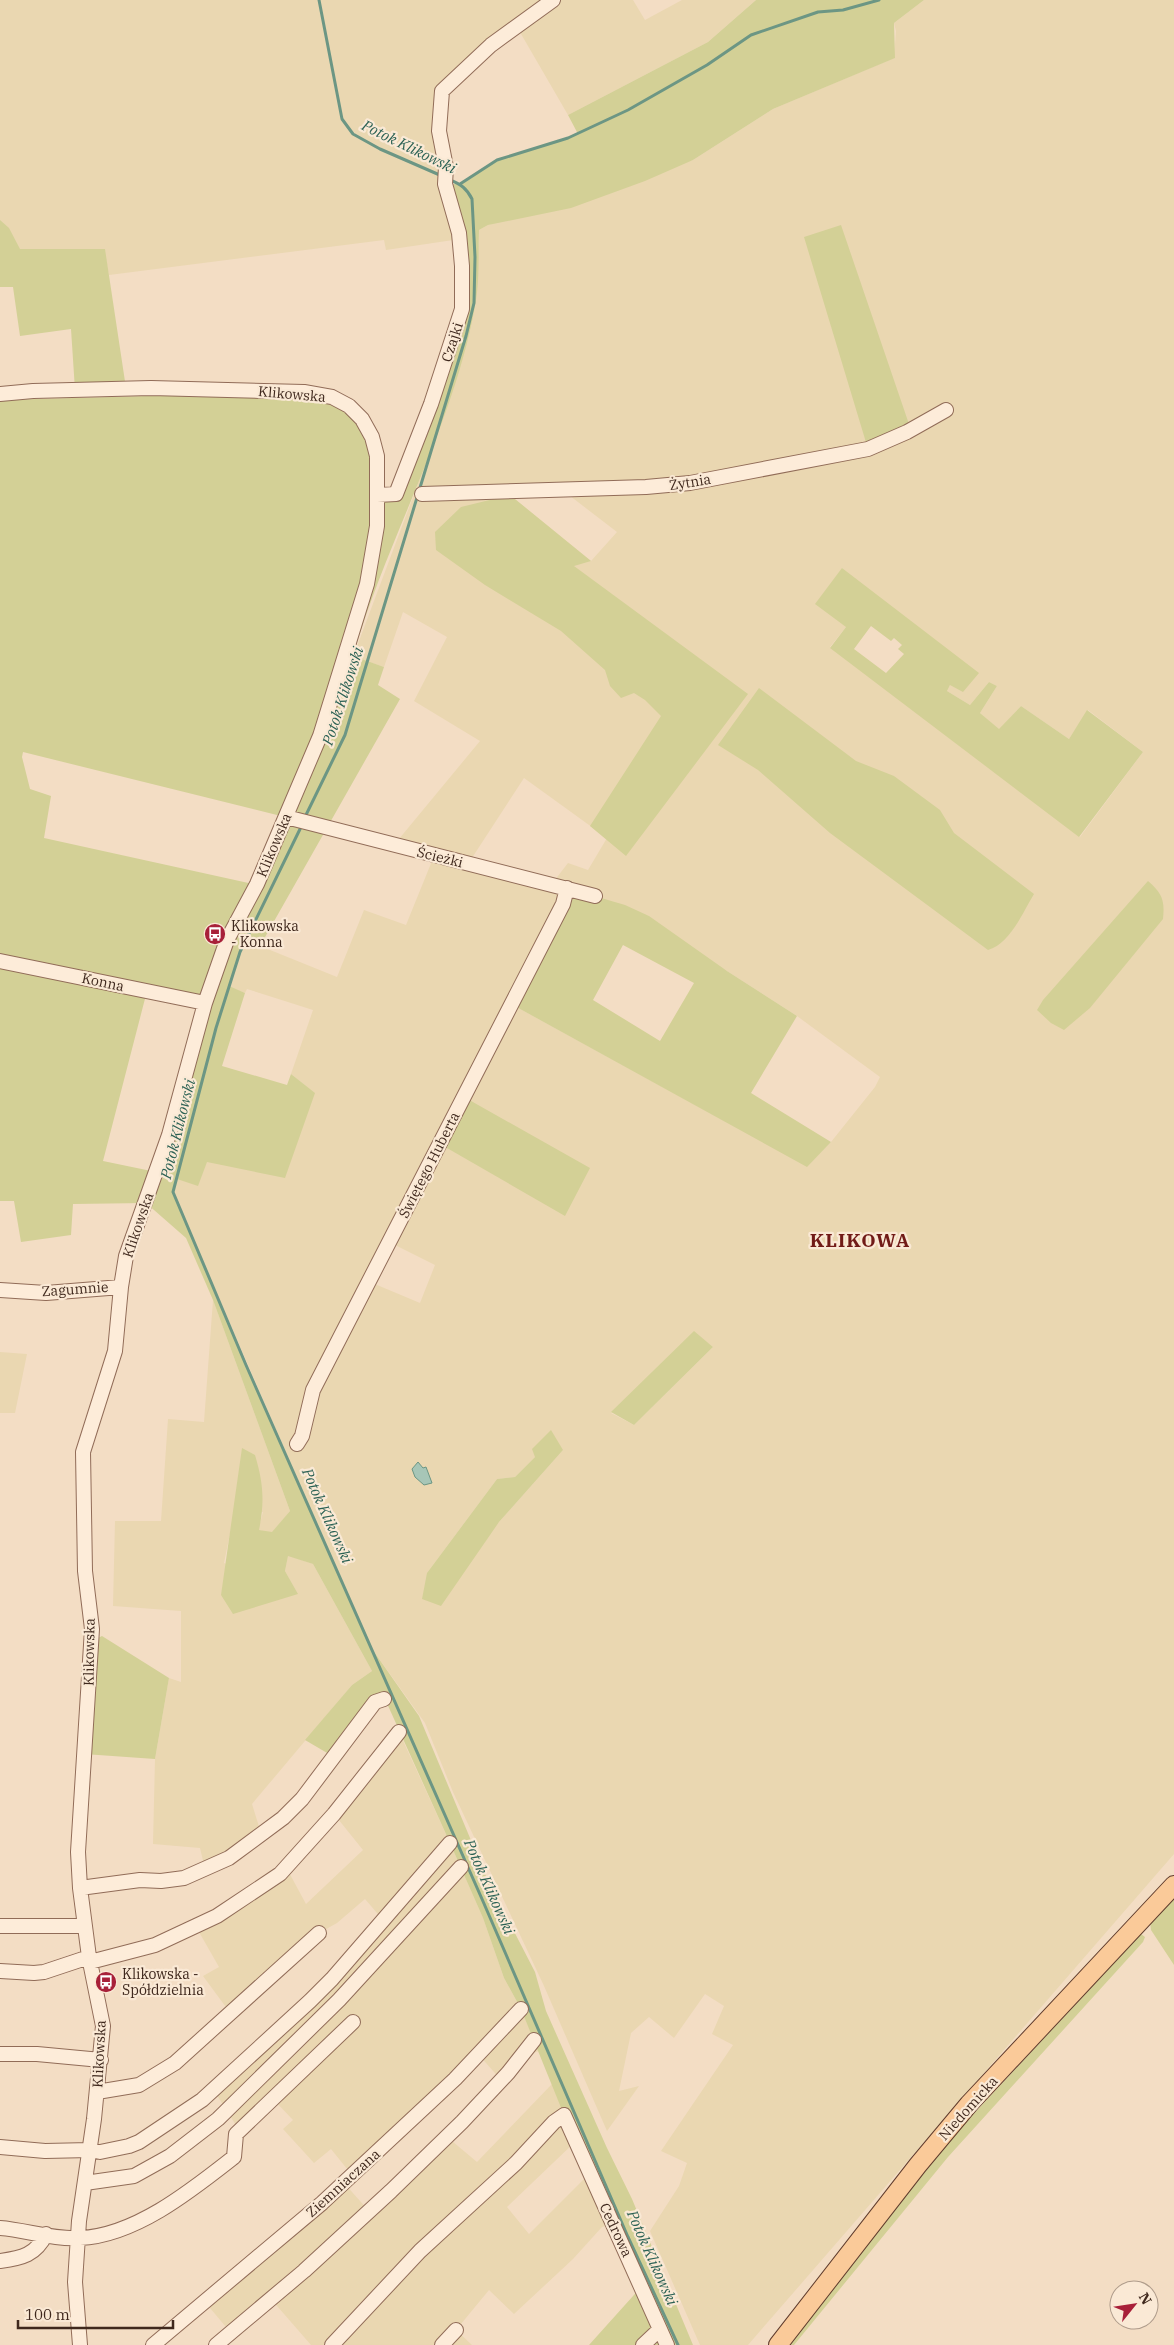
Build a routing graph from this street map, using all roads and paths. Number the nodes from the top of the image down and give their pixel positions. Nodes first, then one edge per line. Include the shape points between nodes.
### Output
1 (553, 0) edge
2 (0, 394) edge
3 (946, 410) dead end
4 (422, 494) dead end
5 (377, 495) junction
6 (298, 819) junction
7 (567, 888) junction
8 (595, 896) dead end
9 (0, 960) edge
10 (205, 1003) junction
11 (121, 1286) junction
12 (0, 1290) edge
13 (297, 1444) dead end
14 (384, 1699) dead end
15 (398, 1732) dead end
16 (450, 1843) dead end
17 (461, 1867) dead end
18 (1174, 1885) edge
19 (80, 1888) junction
20 (0, 1926) edge
21 (85, 1926) junction
22 (319, 1933) dead end
23 (90, 1960) junction
24 (0, 1971) edge
25 (521, 2009) dead end
26 (353, 2022) dead end
27 (534, 2040) dead end
28 (0, 2054) edge
29 (101, 2060) junction
30 (97, 2092) junction
31 (0, 2147) edge
32 (90, 2150) junction
33 (85, 2182) junction
34 (0, 2228) edge
35 (46, 2234) junction
36 (78, 2238) junction
37 (0, 2261) edge
38 (660, 2329) junction
39 (456, 2330) dead end
40 (80, 2345) edge
41 (153, 2345) edge
42 (216, 2345) edge
43 (332, 2345) edge
44 (442, 2345) edge
45 (643, 2345) edge
46 (667, 2345) edge
47 (778, 2345) edge

1 - 5 street, Czajki via 491,45 442,91 439,131 446,167 445,184 459,233 462,309 431,404 396,494
2 - 5 street, Klikowska via 32,390 151,388 304,392 332,397 362,418 372,437 377,456
3 - 4 street, Żytnia via 907,432 868,448 690,483
5 - 6 street, Klikowska via 377,526 367,584
6 - 7 street, Ścieżki
6 - 10 street, Klikowska via 227,940
7 - 8 street, Ścieżki
7 - 13 street, Świętego Huberta via 563,904 313,1390 302,1436
9 - 10 street, Konna
10 - 11 street, Klikowska via 184,1084 126,1256
11 - 12 street, Zagumnie via 46,1293
11 - 19 street, Klikowska via 115,1352 83,1452 85,1571 92,1629 79,1844
14 - 19 street via 375,1702 296,1806 228,1858 184,1878
15 - 23 street via 334,1814 280,1874 218,1916 155,1945
16 - 32 street via 332,1980 202,2100 139,2142 100,2152
17 - 33 street via 339,2000 218,2119 170,2156 134,2176
18 - 47 main road, Niedomicka via 969,2104
19 - 21 street, Klikowska
20 - 21 street
21 - 23 street, Klikowska
22 - 30 street via 175,2063 139,2085
23 - 24 street via 34,1974
23 - 29 street, Klikowska via 103,2026
25 - 41 street, Ziemniaczana via 456,2080 322,2203
26 - 36 street via 236,2134 234,2157 192,2190 142,2221 96,2236
27 - 42 street via 462,2122 391,2191
28 - 29 street
29 - 30 street, Klikowska
30 - 32 street, Klikowska
31 - 32 street via 45,2152
32 - 33 street, Klikowska
33 - 36 street, Klikowska
34 - 35 street
35 - 36 street
35 - 37 street via 38,2249 31,2254
36 - 40 street, Klikowska via 75,2282
38 - 43 street, Cedrowa via 564,2115 420,2251
38 - 45 street
38 - 46 street, Cedrowa
39 - 44 street

